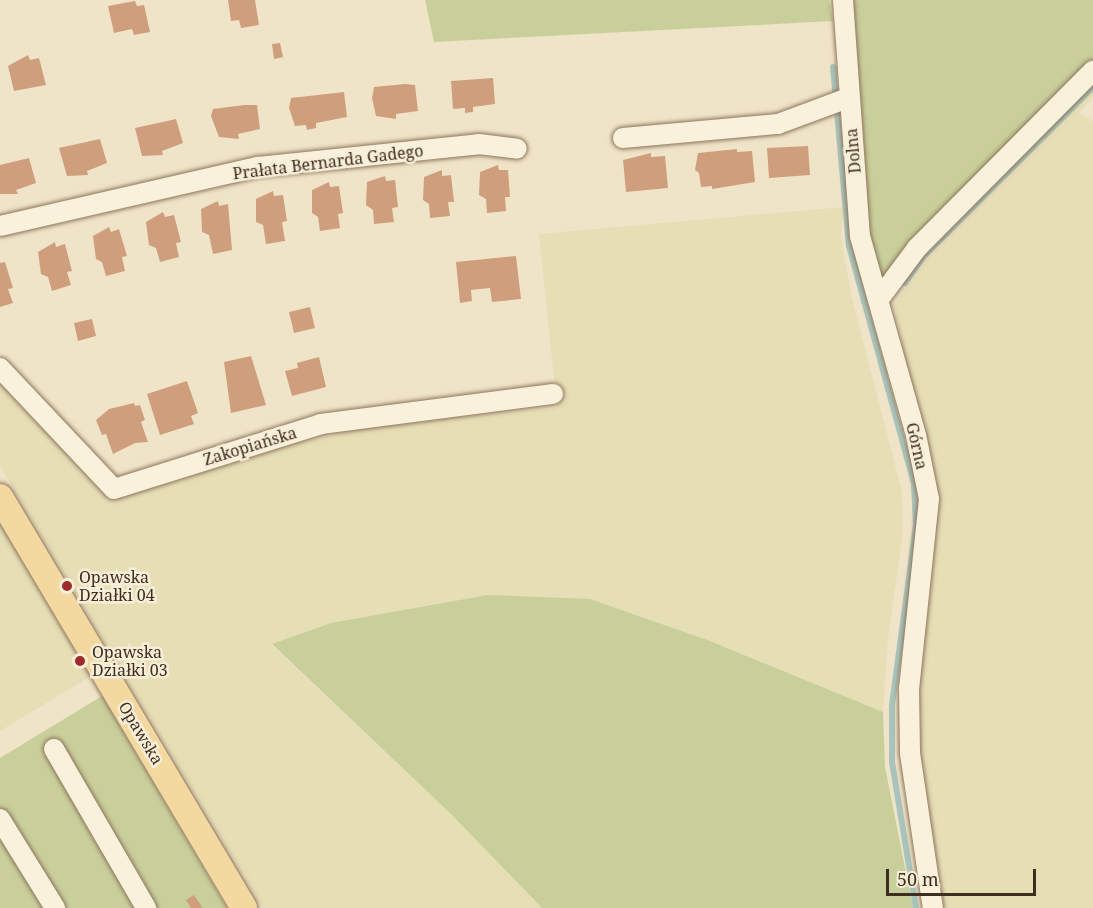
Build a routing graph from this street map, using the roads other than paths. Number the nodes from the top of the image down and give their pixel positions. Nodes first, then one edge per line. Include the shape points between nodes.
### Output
1 (843, 0) edge
2 (1093, 71) edge
3 (848, 98) junction
4 (623, 138) dead end
5 (517, 149) dead end
6 (0, 226) edge
7 (879, 299) junction
8 (0, 368) edge
9 (553, 394) dead end
10 (0, 497) edge
11 (54, 749) dead end
12 (0, 819) edge
13 (56, 908) edge
14 (146, 908) edge
15 (244, 908) edge
16 (933, 908) edge

1 - 3 street, Dolna
2 - 7 street via 917,248
3 - 4 street via 778,124
3 - 7 street, Dolna via 860,236
5 - 6 street, Prałata Bernarda Gadego via 479,144 258,167
7 - 16 street, Górna via 929,499 909,688 911,763
8 - 9 street, Zakopiańska via 114,489 321,424
10 - 15 main road, Opawska
11 - 14 street
12 - 13 street

